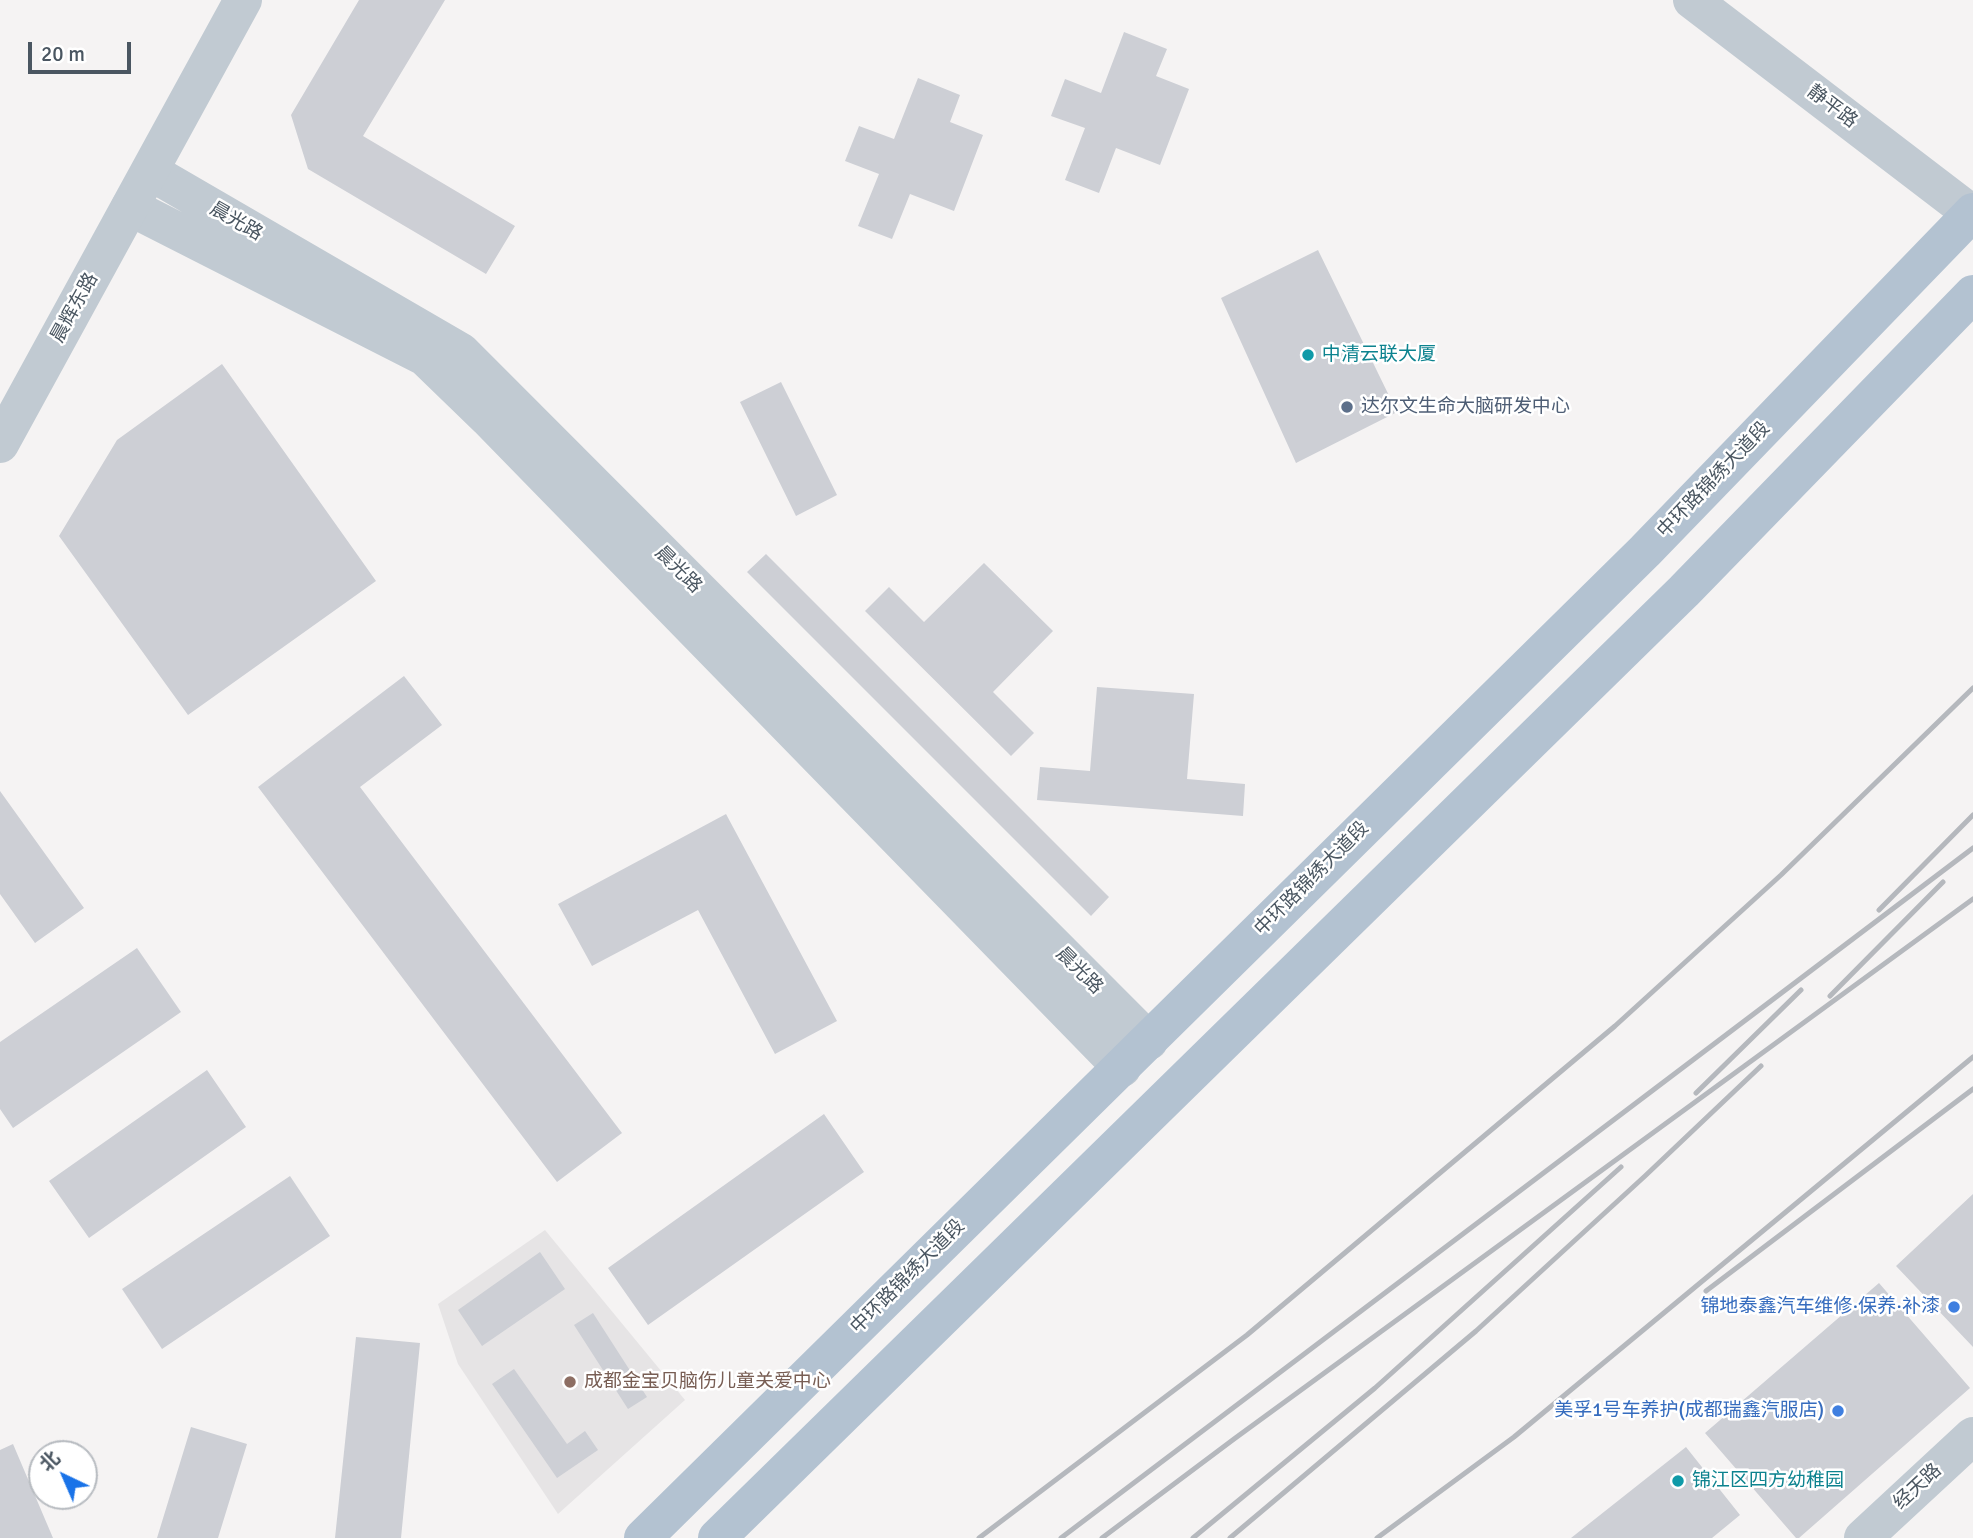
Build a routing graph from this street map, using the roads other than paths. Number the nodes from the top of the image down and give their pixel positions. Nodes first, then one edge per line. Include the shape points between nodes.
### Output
1 (243, 0) edge
2 (1692, 0) edge
3 (151, 172) junction
4 (130, 207) junction
5 (1973, 214) edge
6 (1973, 294) edge
7 (0, 444) edge
8 (1149, 1041) junction
9 (1122, 1068) junction
10 (1973, 1436) edge
11 (643, 1538) edge
12 (716, 1538) edge
13 (1863, 1538) edge

1 - 3 street, 晨辉东路
2 - 5 street, 静平路
3 - 4 street, 晨辉东路
3 - 8 street, 晨光路 via 461,352
4 - 7 street, 晨辉东路
4 - 9 street, 晨光路 via 425,357
5 - 8 main road, 中环路锦绣大道段 via 1645,551
6 - 12 main road via 1684,591
8 - 9 main road, 中环路锦绣大道段
9 - 11 main road, 中环路锦绣大道段
10 - 13 street, 经天路

